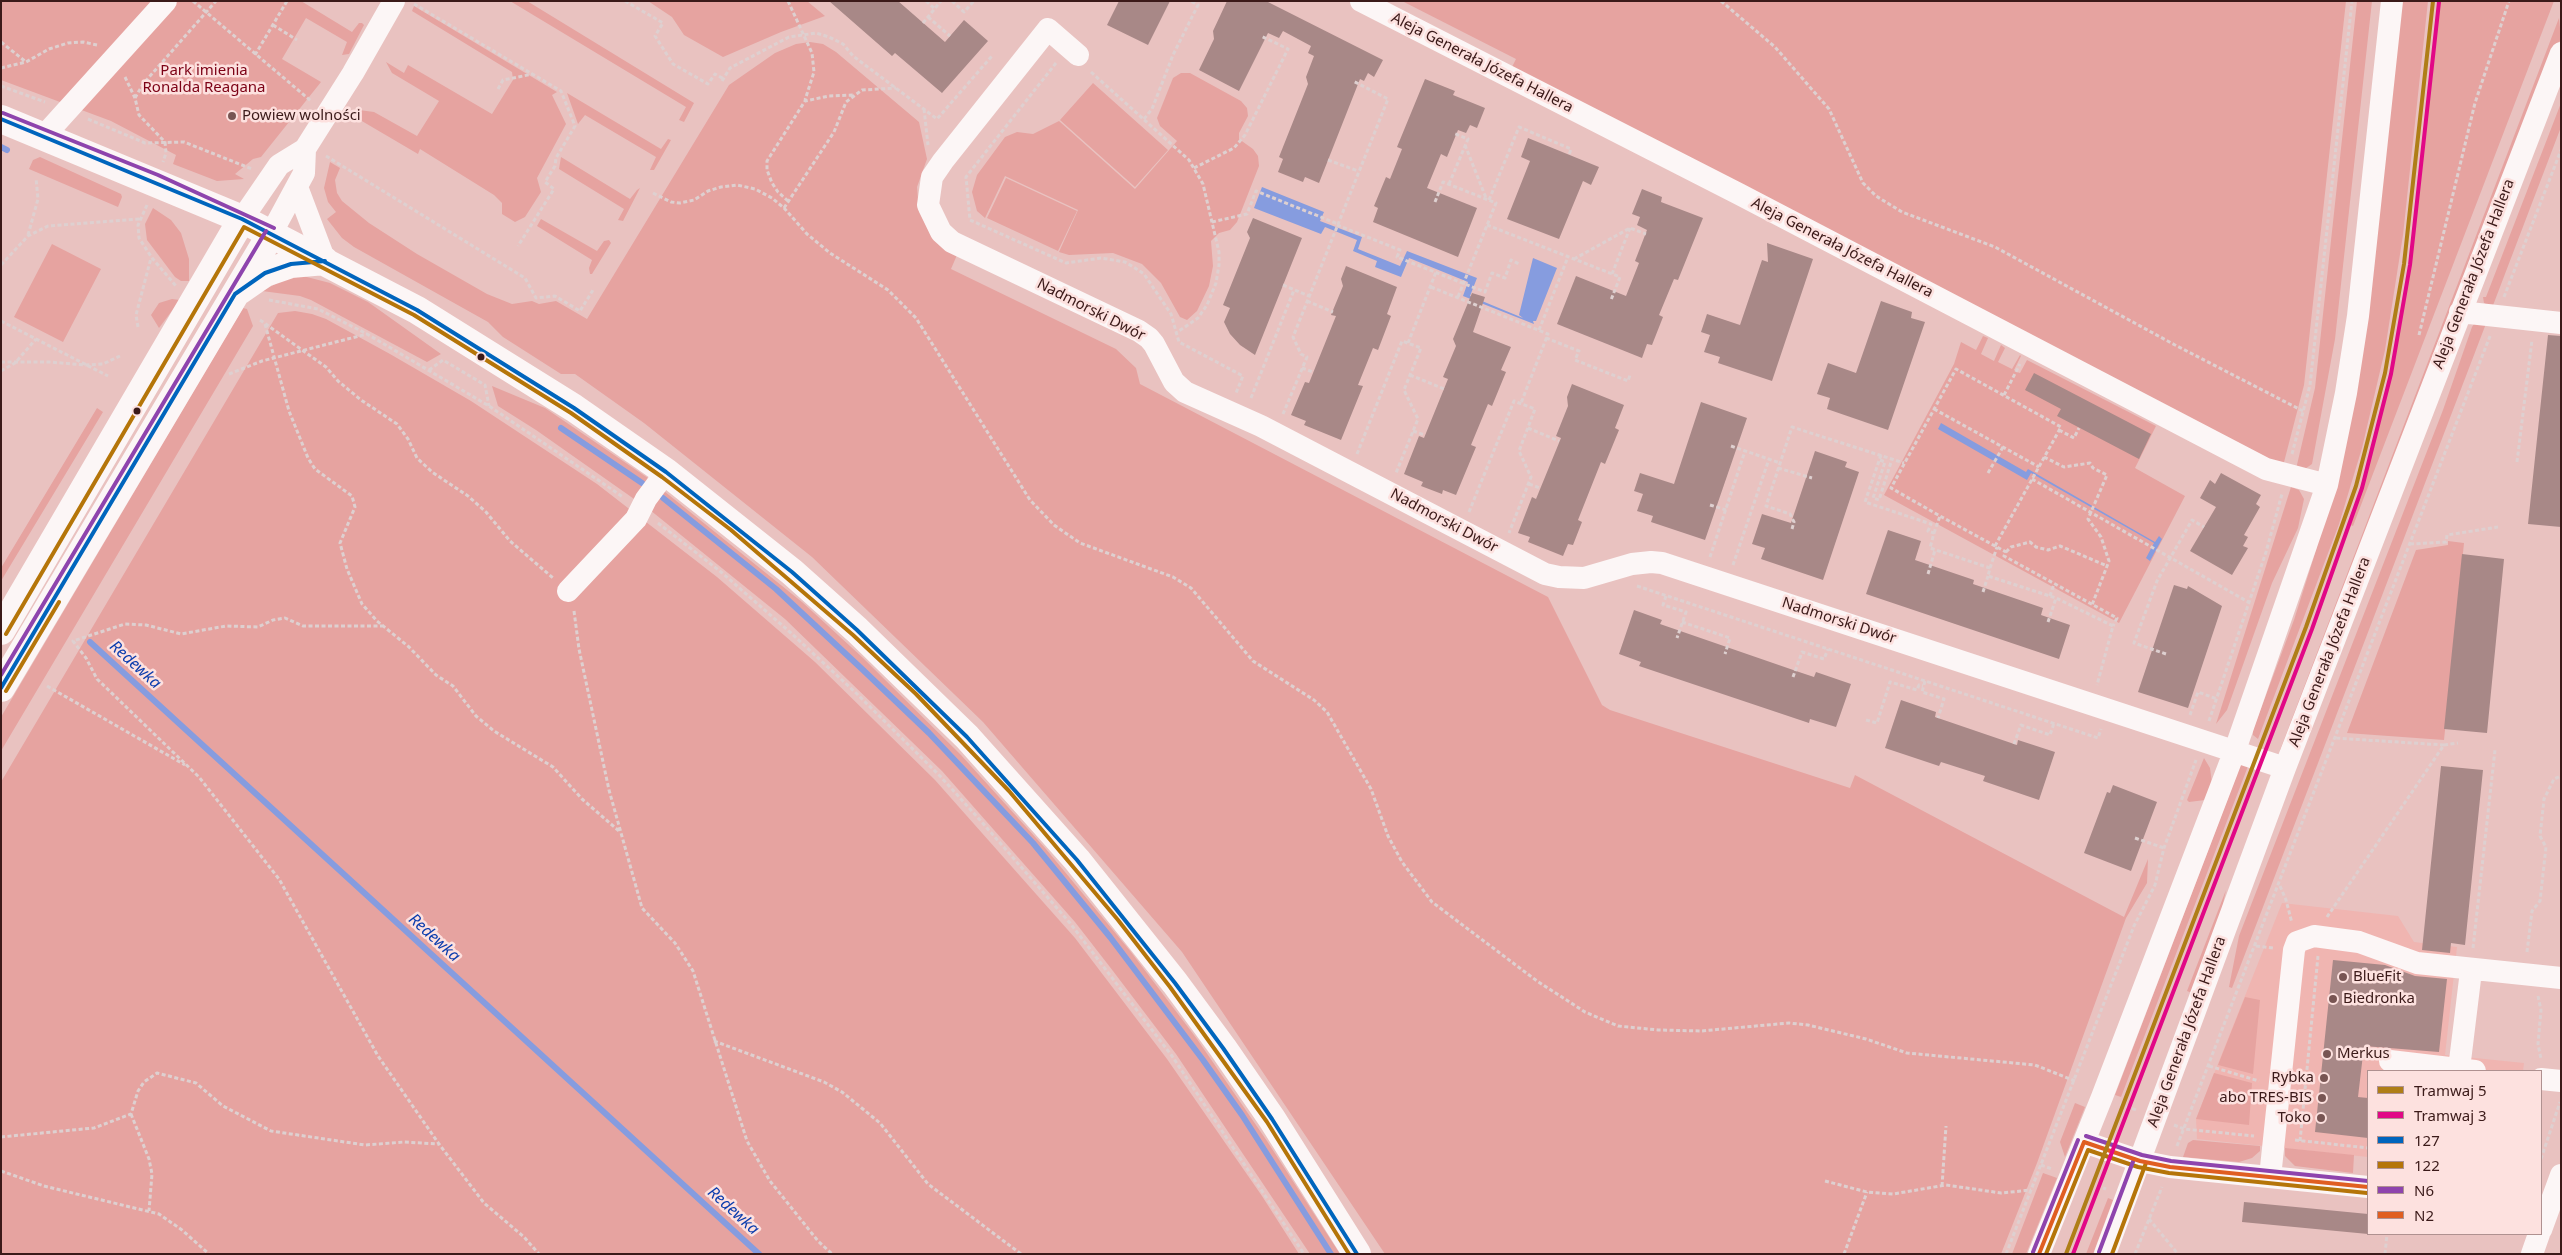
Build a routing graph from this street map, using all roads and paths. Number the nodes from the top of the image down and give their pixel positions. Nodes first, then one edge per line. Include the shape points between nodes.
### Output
1 (166, 1) edge
2 (193, 1) edge
3 (216, 1) edge
4 (287, 1) edge
5 (394, 1) edge
6 (410, 1) edge
7 (625, 1) edge
8 (788, 1) edge
9 (926, 1) edge
10 (941, 1) edge
11 (952, 1) edge
12 (974, 1) edge
13 (1192, 1) edge
14 (1361, 1) edge
15 (1721, 1) edge
16 (2352, 1) edge
17 (2392, 1) edge
18 (2509, 1) edge
19 (935, 9) junction
20 (206, 13) junction
21 (928, 17) junction
22 (923, 23) dead end
23 (273, 25) junction
24 (803, 34) junction
25 (950, 36) dead end
26 (1261, 36) dead end
27 (296, 40) dead end
28 (1, 42) edge
29 (1074, 51) junction
30 (2561, 54) edge
31 (255, 55) junction
32 (992, 56) dead end
33 (114, 57) junction
34 (26, 62) junction
35 (1, 68) edge
36 (534, 74) junction
37 (1353, 81) dead end
38 (896, 88) junction
39 (498, 89) dead end
40 (854, 95) junction
41 (805, 101) junction
42 (313, 102) dead end
43 (1, 119) edge
44 (1144, 119) junction
45 (1453, 133) dead end
46 (44, 136) junction
47 (165, 142) junction
48 (1465, 144) junction
49 (2561, 150) edge
50 (315, 152) junction
51 (1569, 155) dead end
52 (1328, 160) dead end
53 (162, 166) dead end
54 (1194, 168) junction
55 (1358, 171) junction
56 (270, 176) junction
57 (36, 178) dead end
58 (1449, 184) junction
59 (297, 187) junction
60 (653, 193) dead end
61 (1488, 200) junction
62 (788, 201) junction
63 (1435, 202) dead end
64 (146, 205) dead end
65 (784, 208) junction
66 (140, 219) junction
67 (242, 219) junction
68 (1212, 222) junction
69 (1487, 225) junction
70 (1336, 227) junction
71 (1630, 228) junction
72 (271, 234) junction
73 (1646, 234) dead end
74 (28, 236) junction
75 (518, 246) dead end
76 (1568, 257) junction
77 (152, 258) junction
78 (1574, 259) junction
79 (325, 261) junction
80 (1519, 264) dead end
81 (1, 265) edge
82 (1436, 272) junction
83 (1612, 274) junction
84 (1465, 283) junction
85 (1283, 285) dead end
86 (1431, 287) junction
87 (202, 289) junction
88 (593, 290) dead end
89 (1294, 290) junction
90 (235, 294) junction
91 (1309, 296) junction
92 (1458, 297) junction
93 (271, 300) dead end
94 (1611, 300) dead end
95 (1307, 301) junction
96 (1332, 312) dead end
97 (2460, 312) junction
98 (2497, 316) junction
99 (260, 320) dead end
100 (1, 321) edge
101 (2561, 323) edge
102 (265, 324) junction
103 (138, 327) dead end
104 (1539, 330) junction
105 (1177, 332) junction
106 (367, 334) junction
107 (2418, 335) dead end
108 (2533, 337) dead end
109 (1149, 338) junction
110 (1546, 338) junction
111 (36, 339) junction
112 (1408, 343) junction
113 (305, 352) junction
114 (120, 356) dead end
115 (276, 357) junction
116 (1, 362) edge
117 (16, 363) junction
118 (86, 365) junction
119 (1302, 368) junction
120 (429, 370) junction
121 (1, 371) edge
122 (1313, 372) dead end
123 (2016, 372) dead end
124 (229, 374) dead end
125 (1410, 375) junction
126 (1630, 375) dead end
127 (108, 376) dead end
128 (1444, 388) dead end
129 (2004, 395) junction
130 (1233, 398) dead end
131 (1521, 403) junction
132 (1287, 405) dead end
133 (489, 406) junction
134 (1248, 406) dead end
135 (1934, 409) junction
136 (2303, 412) junction
137 (1528, 428) junction
138 (2079, 428) dead end
139 (1413, 430) junction
140 (2059, 430) junction
141 (1425, 435) dead end
142 (1559, 441) dead end
143 (1731, 446) dead end
144 (2003, 447) junction
145 (1745, 451) junction
146 (1881, 455) junction
147 (2044, 457) junction
148 (1770, 459) junction
149 (1892, 459) junction
150 (2291, 459) dead end
151 (1880, 460) junction
152 (1354, 461) dead end
153 (2517, 462) dead end
154 (1780, 463) junction
155 (1904, 463) junction
156 (1400, 464) dead end
157 (2039, 467) junction
158 (1778, 468) junction
159 (666, 472) junction
160 (1988, 473) dead end
161 (2034, 476) junction
162 (1812, 478) dead end
163 (1529, 484) junction
164 (2326, 486) junction
165 (1540, 488) dead end
166 (1710, 505) dead end
167 (2279, 507) dead end
168 (2093, 509) junction
169 (641, 510) junction
170 (1726, 510) junction
171 (1940, 516) junction
172 (1466, 520) dead end
173 (1513, 523) dead end
174 (2204, 527) dead end
175 (2498, 527) dead end
176 (1792, 528) dead end
177 (1934, 533) junction
178 (2410, 544) junction
179 (1996, 546) junction
180 (1936, 550) junction
181 (2006, 552) junction
182 (1711, 554) dead end
183 (2170, 558) junction
184 (1734, 562) dead end
185 (2106, 565) junction
186 (1990, 568) junction
187 (1928, 574) dead end
188 (1988, 576) junction
189 (2054, 584) junction
190 (1634, 585) dead end
191 (568, 591) junction
192 (1982, 592) dead end
193 (1666, 596) junction
194 (2050, 596) junction
195 (2056, 598) junction
196 (2250, 603) junction
197 (2092, 605) junction
198 (4, 619) edge
199 (1682, 622) junction
200 (2048, 622) dead end
201 (384, 626) junction
202 (2113, 626) junction
203 (1677, 638) dead end
204 (28, 642) junction
205 (1828, 649) junction
206 (1725, 654) dead end
207 (2166, 654) dead end
208 (1793, 677) dead end
209 (1925, 681) junction
210 (47, 686) dead end
211 (1923, 686) junction
212 (2096, 686) dead end
213 (1, 688) edge
214 (2217, 699) junction
215 (1938, 718) dead end
216 (1866, 720) dead end
217 (2054, 723) junction
218 (2187, 724) dead end
219 (2108, 727) dead end
220 (2336, 738) junction
221 (2202, 742) junction
222 (2458, 743) dead end
223 (2014, 744) dead end
224 (2444, 745) junction
225 (2235, 750) junction
226 (2495, 750) dead end
227 (190, 768) junction
228 (2285, 768) junction
229 (2561, 776) edge
230 (620, 831) junction
231 (2135, 838) dead end
232 (2164, 848) junction
233 (2280, 886) junction
234 (2306, 939) junction
235 (2474, 946) dead end
236 (2531, 957) dead end
237 (2470, 970) junction
238 (2561, 978) edge
239 (2538, 996) dead end
240 (714, 1041) junction
241 (2538, 1044) dead end
242 (2390, 1061) dead end
243 (2209, 1066) junction
244 (2467, 1070) edge
245 (2542, 1079) edge
246 (2075, 1081) junction
247 (2561, 1081) edge
248 (2073, 1086) junction
249 (2279, 1087) junction
250 (2102, 1097) junction
251 (2561, 1101) edge
252 (131, 1114) junction
253 (2155, 1118) junction
254 (1946, 1126) dead end
255 (1, 1137) edge
256 (2084, 1142) junction
257 (439, 1144) junction
258 (2542, 1155) edge
259 (2140, 1161) junction
260 (2041, 1165) junction
261 (1, 1171) edge
262 (2071, 1175) junction
263 (2561, 1175) edge
264 (2270, 1177) junction
265 (1825, 1181) dead end
266 (2165, 1181) dead end
267 (1942, 1186) junction
268 (2367, 1187) edge
269 (2031, 1190) junction
270 (1867, 1192) junction
271 (2126, 1197) junction
272 (2551, 1205) edge
273 (150, 1212) junction
274 (2148, 1218) junction
275 (2542, 1228) edge
276 (2387, 1235) edge
277 (2539, 1235) edge
278 (209, 1254) edge
279 (539, 1254) edge
280 (832, 1254) edge
281 (1021, 1254) edge
282 (1304, 1254) edge
283 (1357, 1254) edge
284 (1844, 1254) edge
285 (2006, 1254) edge
286 (2039, 1254) edge
287 (2105, 1254) edge
288 (2135, 1254) edge
289 (2178, 1254) edge
290 (2385, 1254) edge
291 (2532, 1254) edge

1 - 33 street
2 - 20 path
3 - 20 path
4 - 23 path
5 - 50 street via 353,73
6 - 36 path
7 - 24 path via 663,23 656,36 673,64 708,84 715,74 723,80 730,68 789,37
8 - 24 path
9 - 19 path
10 - 19 path
11 - 12 path via 964,12
13 - 44 path via 1198,5 1173,54 1152,109
14 - 164 street, Aleja Generała Józefa Hallera via 2266,469
15 - 136 path via 1775,47 1829,109 1863,183 1876,196 1902,212 1995,247
16 - 136 path via 2311,376
17 - 164 street via 2358,316
18 - 107 path via 2475,103
19 - 21 path
20 - 31 path
20 - 47 path via 143,84 135,98 139,115
21 - 22 path
21 - 25 path
23 - 27 path
23 - 31 path
24 - 38 path via 816,33 842,44
24 - 41 path via 812,54 814,72
26 - 54 path via 1288,49 1245,135 1234,148
28 - 34 path
29 - 44 path via 1086,67
29 - 105 path via 966,178 970,220 1066,263 1114,259 1135,268 1144,274 1171,314
29 - 109 street, Nadmorski Dwór via 1048,29 932,177 928,205 941,232 952,242
30 - 97 street, Aleja Generała Józefa Hallera
31 - 42 path
32 - 38 path via 937,119
33 - 34 path via 98,45 83,42 49,48
33 - 46 street
34 - 35 path
36 - 39 path via 503,80
36 - 75 path via 561,91 575,126 545,182 554,189 553,195
37 - 55 path via 1388,98
38 - 40 path via 862,90
40 - 41 path
40 - 62 path via 846,102 834,132
41 - 62 path via 767,161 772,183
43 - 46 main road
44 - 54 path
45 - 48 path via 1468,139
46 - 67 main road
47 - 53 path
47 - 56 path via 184,142
48 - 58 path
48 - 61 path
49 - 98 path
50 - 56 street via 279,165
50 - 59 street
50 - 88 path via 525,278 536,298 555,296 580,311
51 - 61 path via 1571,149 1519,127
52 - 55 path
54 - 68 path via 1203,184
55 - 70 path
56 - 67 street
57 - 74 path via 38,199
58 - 61 path
58 - 63 path via 1443,182
59 - 72 street
59 - 79 street
60 - 65 path via 680,203 694,200 708,191 737,185 755,189
61 - 69 path via 1496,203
62 - 65 path
64 - 66 path
65 - 246 path via 807,234 830,253 888,290 916,318 1030,500 1054,524 1080,543 1173,577 1191,588 1253,662 1314,700 1327,712 1371,789 1388,836 1402,862 1432,902 1537,981 1585,1012 1618,1026 1701,1031 1789,1023 1808,1025 1907,1053 2035,1065
66 - 74 path via 48,226
66 - 77 path via 137,232
67 - 72 main road
67 - 87 main road
68 - 70 path via 1247,214 1256,191 1322,217
68 - 105 path via 1219,252 1216,283 1198,318
69 - 76 path
69 - 84 path
70 - 82 path via 1400,250 1397,257
70 - 91 path
71 - 73 path
71 - 78 path
71 - 83 path
72 - 79 main road
72 - 90 main road
74 - 81 path
76 - 78 path
76 - 104 path
77 - 87 path via 177,286
77 - 103 path via 136,315
78 - 83 path
79 - 90 main road via 291,264 265,273
79 - 159 main road via 494,356
80 - 84 path via 1512,260 1505,278 1492,273 1485,292
82 - 84 path
82 - 86 path
83 - 94 path via 1620,277
84 - 92 path
85 - 89 path
86 - 92 path
86 - 112 path
87 - 198 main road
89 - 91 path
89 - 134 path
90 - 204 main road
91 - 95 path
92 - 104 path
93 - 106 path via 318,309
95 - 96 path
95 - 119 path via 1293,337 1300,354 1306,356
97 - 98 street
97 - 228 street, Aleja Generała Józefa Hallera
98 - 101 street
98 - 178 path
99 - 102 path
100 - 111 path
102 - 113 path
102 - 115 path
104 - 110 path via 1548,334
105 - 109 path
105 - 130 path via 1179,342 1243,376
106 - 113 path
106 - 120 path
108 - 153 path
109 - 221 street, Nadmorski Dwór via 1174,382 1185,392 1262,426 1545,574 1559,578 1584,578 1632,564 1662,563
110 - 126 path via 1579,351 1575,360 1628,381
110 - 131 path
111 - 117 path
111 - 118 path
112 - 125 path via 1421,348
112 - 152 path via 1402,341
113 - 115 path
113 - 191 path via 361,400 397,424 417,458 468,496 510,541
114 - 118 path via 103,364
115 - 124 path
115 - 201 path via 289,411 308,458 315,469 352,496 355,506 340,543 346,569 362,604
116 - 117 path
117 - 118 path
117 - 121 path
118 - 127 path
119 - 122 path
119 - 132 path
120 - 133 path
120 - 133 path via 443,360 477,380 485,385
123 - 129 path
125 - 128 path
125 - 139 path via 1404,390 1418,419
129 - 135 path via 1956,369
129 - 140 path via 2061,427
131 - 137 path via 1535,409
131 - 172 path via 1514,401
133 - 169 path
135 - 144 path
135 - 155 path
136 - 150 path
137 - 142 path
137 - 163 path via 1519,451 1531,477
138 - 140 path via 2074,438
139 - 141 path
139 - 156 path
140 - 147 path
143 - 145 path
144 - 157 path
144 - 160 path
145 - 148 path
145 - 170 path
146 - 149 path
146 - 151 path
146 - 154 path via 1792,427
147 - 157 path
147 - 168 path via 2064,467 2090,463 2107,475
148 - 154 path
148 - 184 path
149 - 151 path via 1879,500 1873,498 1885,462
149 - 155 path
151 - 177 path via 1865,502 1931,524 1928,531
154 - 158 path
155 - 171 path via 1891,488
157 - 161 path
158 - 162 path
158 - 176 path via 1766,506 1790,514 1794,522
159 - 169 street
159 - 283 main road via 792,572 857,630 1014,788 1077,860 1175,983 1272,1118
161 - 168 path
161 - 179 path
163 - 165 path
163 - 173 path
164 - 225 street
166 - 170 path
167 - 196 path
168 - 183 path
168 - 185 path via 2089,520 2100,536 2108,559
169 - 191 street
169 - 282 path via 721,572 791,633 940,776 980,820 1070,923 1172,1056
170 - 182 path
171 - 177 path
171 - 179 path
174 - 183 path via 2192,520
175 - 178 path via 2447,535 2446,542
177 - 180 path via 1930,548
178 - 220 path
179 - 181 path
179 - 186 path
180 - 186 path
180 - 187 path
181 - 185 path via 2011,547 2030,542 2048,550 2060,546
181 - 189 path via 2004,556
183 - 196 path
183 - 207 path via 2157,582 2134,643
185 - 197 path
186 - 188 path
188 - 192 path
188 - 194 path
189 - 194 path
189 - 197 path
190 - 193 path
191 - 230 path
193 - 199 path via 1663,605 1686,612
193 - 205 path
194 - 195 path
195 - 200 path
195 - 202 path
196 - 214 path
197 - 202 path via 2117,618
198 - 204 street
199 - 203 path
199 - 206 path via 1730,638
201 - 227 path via 303,626 285,618 258,626 226,626 180,634 146,625 125,624 73,641 96,679
201 - 230 path via 436,675 453,686 476,716 552,767 582,799
202 - 212 path
204 - 213 main road
205 - 208 path via 1824,659 1802,652
205 - 209 path
209 - 211 path
209 - 217 path
210 - 227 path
211 - 215 path via 1922,692 1944,699
211 - 216 path via 1919,685 1917,690 1890,682 1877,723
214 - 218 path via 2198,692
214 - 221 path
217 - 219 path via 2098,738 2102,725
217 - 223 path via 2050,735 2021,725
220 - 224 path
220 - 233 path
221 - 225 street, Nadmorski Dwór
221 - 232 path
222 - 224 path
224 - 234 path
225 - 228 street, Nadmorski Dwór
225 - 250 street
226 - 235 path
227 - 257 path via 279,878 378,1056
228 - 253 street, Aleja Generała Józefa Hallera
229 - 236 path via 2554,779 2544,799 2540,836 2546,847 2540,901 2532,911 2527,952
230 - 240 path via 642,908 684,955 693,971
231 - 232 path
232 - 246 path via 2155,885 2134,926
233 - 234 path
233 - 243 path
234 - 237 street via 2359,942 2417,963
234 - 249 street via 2294,950
237 - 238 street
237 - 244 street
239 - 241 path via 2541,1010
240 - 280 path via 747,1141 770,1181
240 - 281 path via 824,1082 842,1092 880,1123 928,1184
242 - 244 street
243 - 249 path
243 - 253 path via 2184,1129
245 - 247 street
246 - 248 path
248 - 250 path
248 - 260 path
249 - 264 street
250 - 253 path
250 - 256 street
251 - 258 path
252 - 255 path via 94,1128
252 - 257 path via 144,1082 152,1074 165,1073 196,1083 223,1106 271,1131 364,1144
252 - 273 path via 152,1174
253 - 259 street, Aleja Generała Józefa Hallera
254 - 267 path
256 - 259 street
256 - 262 street
257 - 279 path via 484,1203 524,1236
259 - 264 street
259 - 271 street, Aleja Generała Józefa Hallera
260 - 262 path
260 - 269 path
261 - 273 path via 44,1186
262 - 271 path
262 - 286 street
263 - 272 street
264 - 268 street
265 - 270 path
266 - 274 path
267 - 269 path via 2001,1193
267 - 270 path via 1893,1194
269 - 285 path
270 - 284 path
271 - 287 street, Aleja Generała Józefa Hallera
272 - 275 street
273 - 278 path via 182,1230
274 - 288 path
274 - 289 path
276 - 290 path
277 - 291 street

